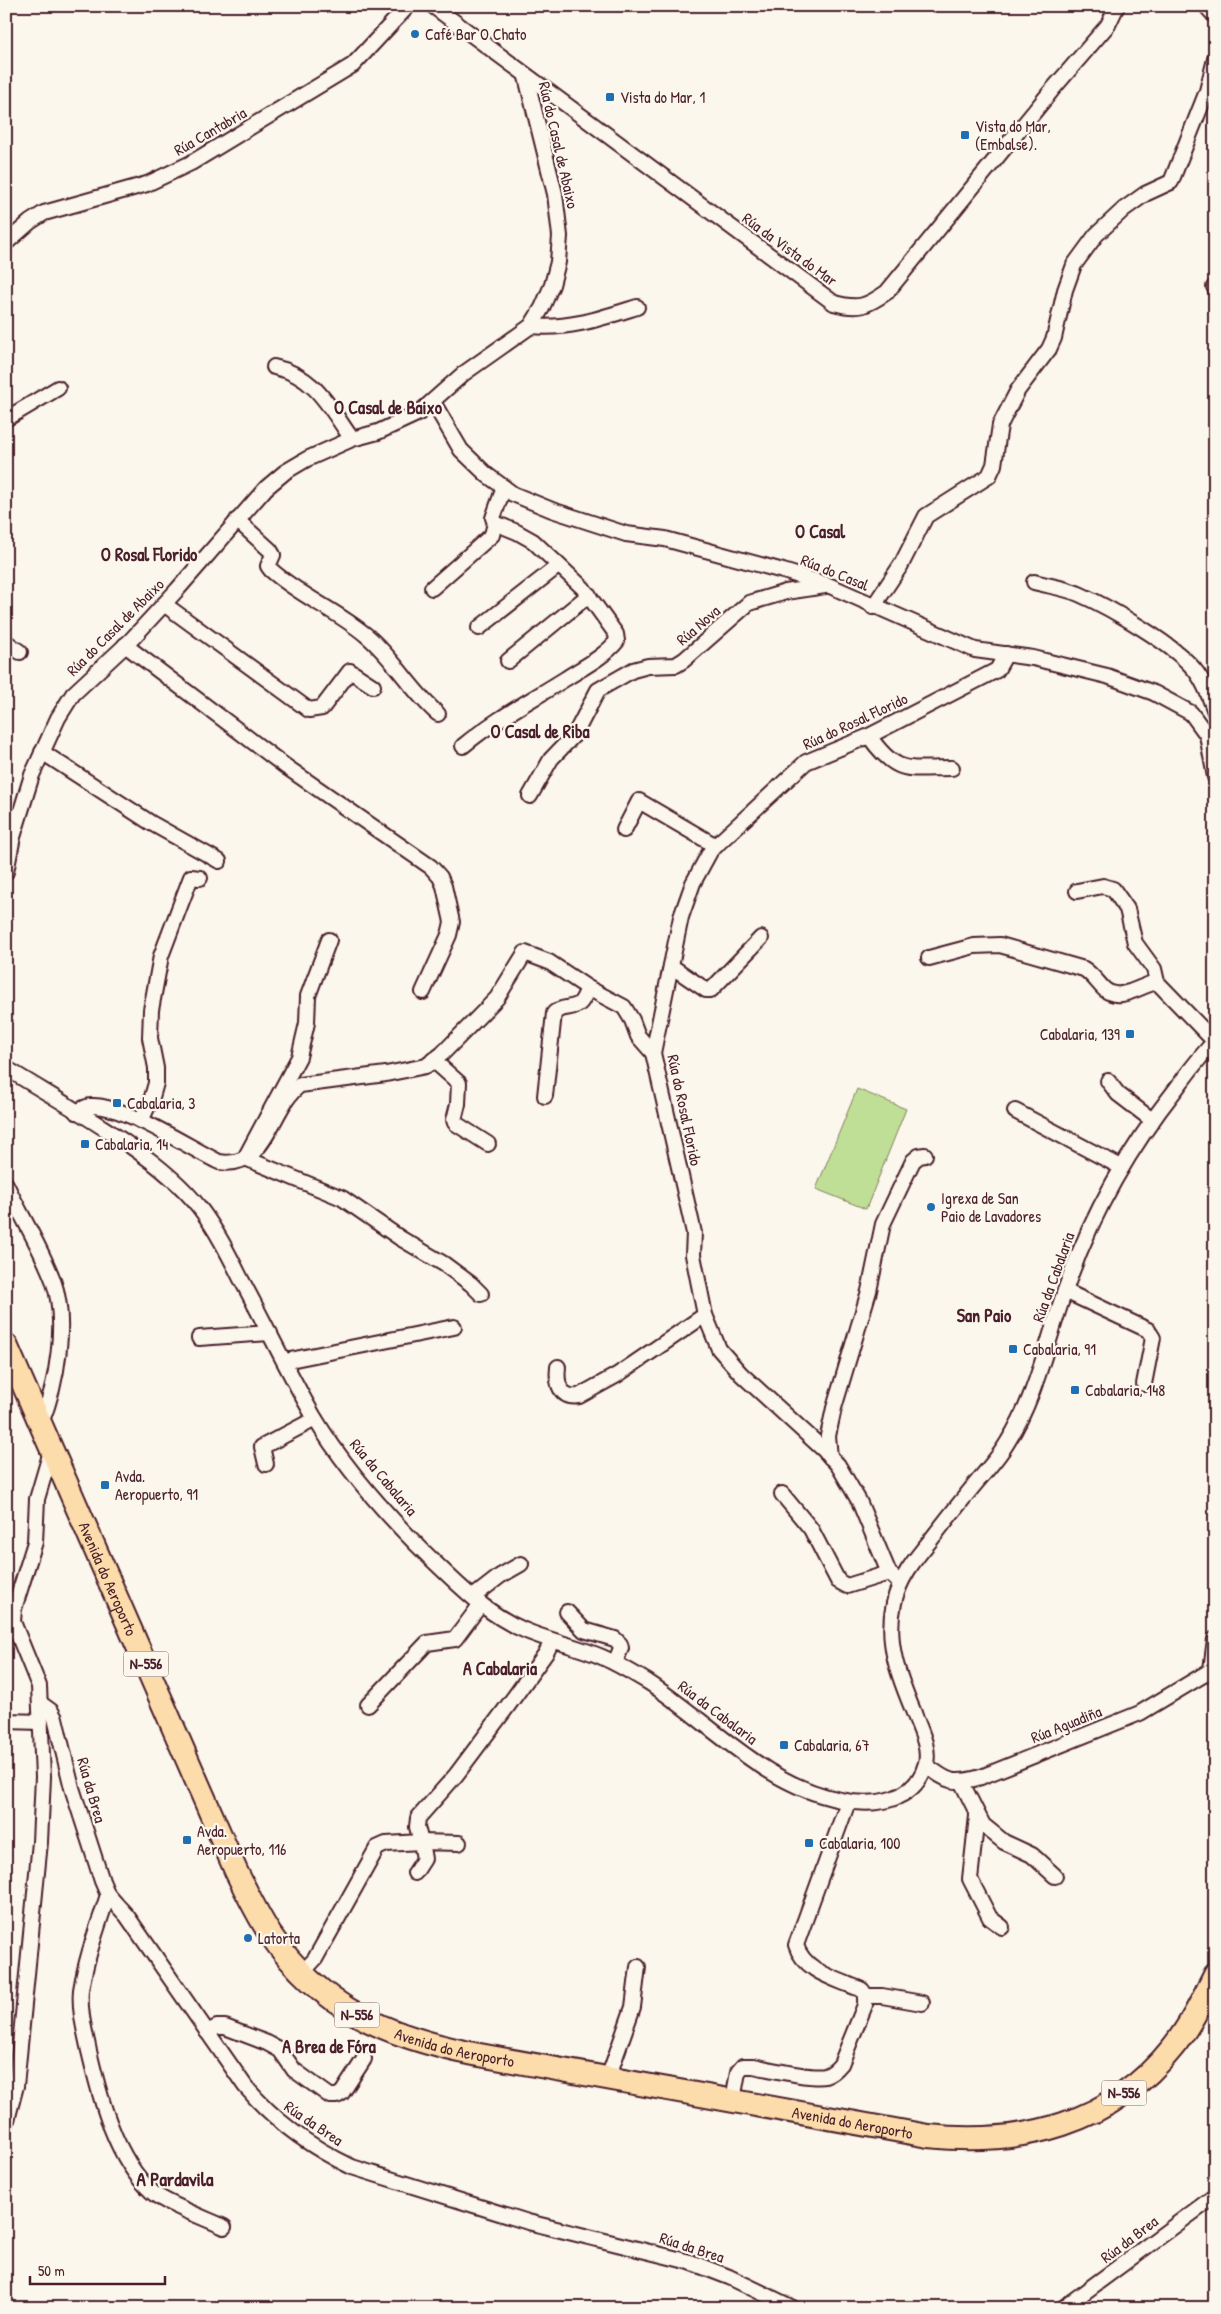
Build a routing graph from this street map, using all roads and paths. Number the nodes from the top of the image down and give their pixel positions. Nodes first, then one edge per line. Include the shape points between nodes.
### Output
1 (408, 6) edge
2 (433, 6) edge
3 (1117, 6) edge
4 (1206, 6) edge
5 (1215, 16) edge
6 (1215, 59) edge
7 (526, 77) junction
8 (6, 243) edge
9 (637, 307) dead end
10 (531, 326) junction
11 (274, 366) dead end
12 (58, 388) dead end
13 (433, 402) junction
14 (6, 419) edge
15 (352, 439) junction
16 (504, 487) junction
17 (238, 520) junction
18 (495, 523) junction
19 (558, 566) junction
20 (1034, 582) dead end
21 (828, 585) junction
22 (432, 588) dead end
23 (589, 595) junction
24 (164, 604) junction
25 (874, 607) junction
26 (479, 628) dead end
27 (6, 642) edge
28 (125, 645) junction
29 (20, 652) dead end
30 (1006, 654) junction
31 (508, 662) dead end
32 (373, 686) dead end
33 (1215, 712) edge
34 (438, 714) dead end
35 (1211, 733) edge
36 (869, 736) junction
37 (463, 746) dead end
38 (42, 752) junction
39 (952, 768) dead end
40 (1215, 777) edge
41 (530, 796) dead end
42 (624, 830) dead end
43 (716, 846) junction
44 (219, 861) dead end
45 (6, 872) edge
46 (200, 878) dead end
47 (1077, 891) dead end
48 (761, 938) dead end
49 (329, 940) dead end
50 (929, 958) dead end
51 (671, 966) junction
52 (1157, 982) junction
53 (588, 988) junction
54 (423, 992) dead end
55 (1214, 1041) edge
56 (653, 1053) junction
57 (433, 1060) junction
58 (6, 1068) edge
59 (1108, 1081) dead end
60 (545, 1096) dead end
61 (1015, 1111) dead end
62 (76, 1112) junction
63 (141, 1120) junction
64 (1152, 1120) junction
65 (488, 1144) dead end
66 (926, 1155) dead end
67 (245, 1158) junction
68 (1121, 1166) junction
69 (6, 1184) edge
70 (1065, 1291) junction
71 (481, 1294) dead end
72 (706, 1315) junction
73 (454, 1327) dead end
74 (270, 1333) junction
75 (199, 1338) dead end
76 (6, 1346) edge
77 (285, 1361) junction
78 (558, 1367) dead end
79 (1144, 1384) dead end
80 (315, 1419) junction
81 (41, 1423) junction
82 (52, 1448) junction
83 (830, 1457) junction
84 (266, 1464) dead end
85 (782, 1494) dead end
86 (521, 1564) dead end
87 (895, 1578) junction
88 (477, 1601) junction
89 (10, 1606) edge
90 (567, 1612) dead end
91 (1215, 1639) edge
92 (552, 1641) junction
93 (615, 1663) junction
94 (1213, 1669) edge
95 (40, 1703) junction
96 (368, 1705) dead end
97 (6, 1721) edge
98 (41, 1722) junction
99 (926, 1765) junction
100 (962, 1783) junction
101 (848, 1802) junction
102 (977, 1816) junction
103 (421, 1842) junction
104 (459, 1843) dead end
105 (415, 1873) dead end
106 (1055, 1876) dead end
107 (108, 1895) junction
108 (1002, 1926) dead end
109 (638, 1967) dead end
110 (302, 1973) junction
111 (1215, 1975) edge
112 (865, 1996) junction
113 (922, 2003) dead end
114 (207, 2032) junction
115 (364, 2059) dead end
116 (608, 2078) junction
117 (733, 2100) junction
118 (6, 2124) edge
119 (1215, 2196) edge
120 (224, 2227) dead end
121 (793, 2308) edge
122 (1063, 2308) edge

1 - 8 street, Rúa Cantabria via 352,65 191,163 147,184 44,213
2 - 7 street, Rúa da Vista do Mar
3 - 7 street, Rúa da Vista do Mar via 1108,25 887,292 869,304 851,308 834,303
4 - 5 street
6 - 25 street via 1207,91 1172,182 1124,209 1096,235 1074,265 1054,338 1018,390 1004,417 994,464 988,476 926,516 901,565
7 - 10 street, Rúa do Casal de Abaixo via 555,194 560,236 552,285
9 - 10 street via 568,326
10 - 13 street, Rúa do Casal de Abaixo via 463,374
11 - 15 street via 289,370 316,388
12 - 14 street
13 - 15 street, Rúa do Casal de Abaixo via 419,413 378,432
13 - 16 street, Rúa do Casal via 461,450
15 - 17 street, Rúa do Casal de Abaixo via 285,472
16 - 18 street
16 - 21 street, Rúa do Casal via 552,510 626,534 665,539
17 - 24 street, Rúa do Casal de Abaixo
17 - 34 street via 270,550 273,555 268,566 270,570 366,635
18 - 19 street via 533,541
18 - 22 street via 492,535
19 - 23 street
19 - 26 street
20 - 33 street via 1077,593 1163,643 1196,671
21 - 25 street, Rúa do Casal
21 - 41 street, Rúa Nova via 786,592 749,603 684,660 633,670 605,685 594,696 588,713 574,734 551,759
23 - 31 street
23 - 37 street via 616,634 614,646 539,697 498,719
24 - 28 street, Rúa do Casal de Abaixo
24 - 32 street via 308,710 322,708 350,671
25 - 30 street, Rúa do Casal via 975,650
27 - 29 street
28 - 38 street, Rúa do Casal de Abaixo via 73,694
28 - 54 street via 285,766 436,872 444,886 452,922
30 - 35 street, Rúa do Casal via 1107,676 1154,693 1190,713
30 - 36 street, Rúa do Rosal Florido via 997,670
35 - 40 street, Rúa do Casal
36 - 39 street via 882,754 903,768
36 - 43 street, Rúa do Rosal Florido via 806,762
38 - 44 street via 151,823
38 - 45 street, Rúa do Casal de Abaixo via 16,828
42 - 43 street via 639,801
43 - 51 street, Rúa do Rosal Florido via 693,883
46 - 63 street via 192,877 161,956 151,1010 150,1038 156,1082
47 - 52 street via 1103,886 1113,889 1127,909 1135,943 1154,969
48 - 51 street via 711,990 706,990
49 - 67 street via 308,996 307,1023 299,1056
50 - 52 street via 965,947 1000,945 1084,969 1112,994 1122,995
51 - 56 street, Rúa do Rosal Florido
52 - 55 street
53 - 56 street via 624,1006 638,1036
53 - 57 street via 549,962 525,953 497,998
53 - 60 street via 580,1003 554,1013
55 - 64 street, Rúa da Cabalaria
56 - 72 street, Rúa do Rosal Florido via 694,1232 693,1255
57 - 65 street via 459,1083 455,1123
57 - 67 street via 426,1066 403,1071 300,1085 291,1092 260,1146
58 - 62 street, Rúa da Cabalaria
59 - 64 street via 1118,1094
61 - 68 street
62 - 63 street via 96,1106
62 - 74 street, Rúa da Cabalaria via 148,1160 199,1206 222,1242
63 - 67 street via 219,1162 233,1164
64 - 68 street, Rúa da Cabalaria
66 - 83 street via 914,1161 883,1224 869,1291 834,1408 828,1436
67 - 71 street via 342,1198 444,1264
68 - 70 street, Rúa da Cabalaria via 1101,1203
69 - 81 street via 54,1282 59,1312 54,1384
70 - 79 street via 1148,1330 1154,1338
70 - 87 street, Rúa da Cabalaria via 1019,1425 1000,1454 918,1555
72 - 78 street via 617,1375 579,1396 563,1393 559,1387
72 - 83 street, Rúa do Rosal Florido via 719,1349 741,1374
73 - 77 street
74 - 75 street
74 - 77 street, Rúa da Cabalaria
76 - 81 main road, Avenida do Aeroporto / N-556
77 - 80 street, Rúa da Cabalaria
80 - 84 street via 262,1447
80 - 88 street, Rúa da Cabalaria via 376,1499
81 - 82 main road, Avenida do Aeroporto / N-556
82 - 89 street via 37,1499 31,1559
82 - 110 main road, Avenida do Aeroporto / N-556 via 236,1871 256,1912
83 - 87 street, Rúa do Rosal Florido via 859,1501
85 - 87 street via 811,1529 842,1585
86 - 88 street via 500,1576
87 - 99 street, Rúa da Cabalaria via 891,1644 922,1735
88 - 92 street, Rúa da Cabalaria via 503,1620
88 - 96 street via 455,1639 427,1643
89 - 95 street via 13,1622 39,1686
90 - 93 street via 584,1630 615,1639 620,1644
91 - 94 street
92 - 93 street, Rúa da Cabalaria
92 - 103 street via 508,1707 418,1818
93 - 101 street, Rúa da Cabalaria via 681,1705 780,1779 814,1794
94 - 100 street, Rúa Aguadiña via 1140,1714
95 - 98 street
95 - 107 street, Rúa da Brea via 56,1718 72,1788
97 - 98 street
98 - 118 street via 40,1842 16,2086
99 - 100 street via 947,1781
99 - 101 street, Rúa da Cabalaria via 914,1786 902,1796 877,1803
100 - 102 street
101 - 112 street via 796,1945 812,1967 862,1990
102 - 106 street via 1004,1842 1032,1855
102 - 108 street via 970,1879 990,1918
103 - 104 street
103 - 105 street via 424,1859
103 - 110 street via 386,1844 377,1848 315,1959
107 - 114 street, Rúa da Brea via 127,1916
107 - 120 street via 81,1992 84,2026 102,2106 140,2180 154,2194
109 - 116 street via 633,2007
110 - 116 main road, Avenida do Aeroporto / N-556 via 339,2004 395,2034 421,2043
111 - 117 main road, Avenida do Aeroporto / N-556 via 1174,2046 1151,2071 1105,2107 1048,2130 1021,2136 956,2139
112 - 113 street
112 - 117 street via 865,2006 842,2064 836,2071 825,2076 813,2076 743,2066 738,2072
114 - 115 street via 225,2027 267,2042 280,2050 294,2070 330,2096 342,2093
114 - 121 street, Rúa da Brea via 264,2110 294,2134 352,2167 528,2222 690,2262
116 - 117 main road, Avenida do Aeroporto / N-556
119 - 122 street, Rúa da Brea

